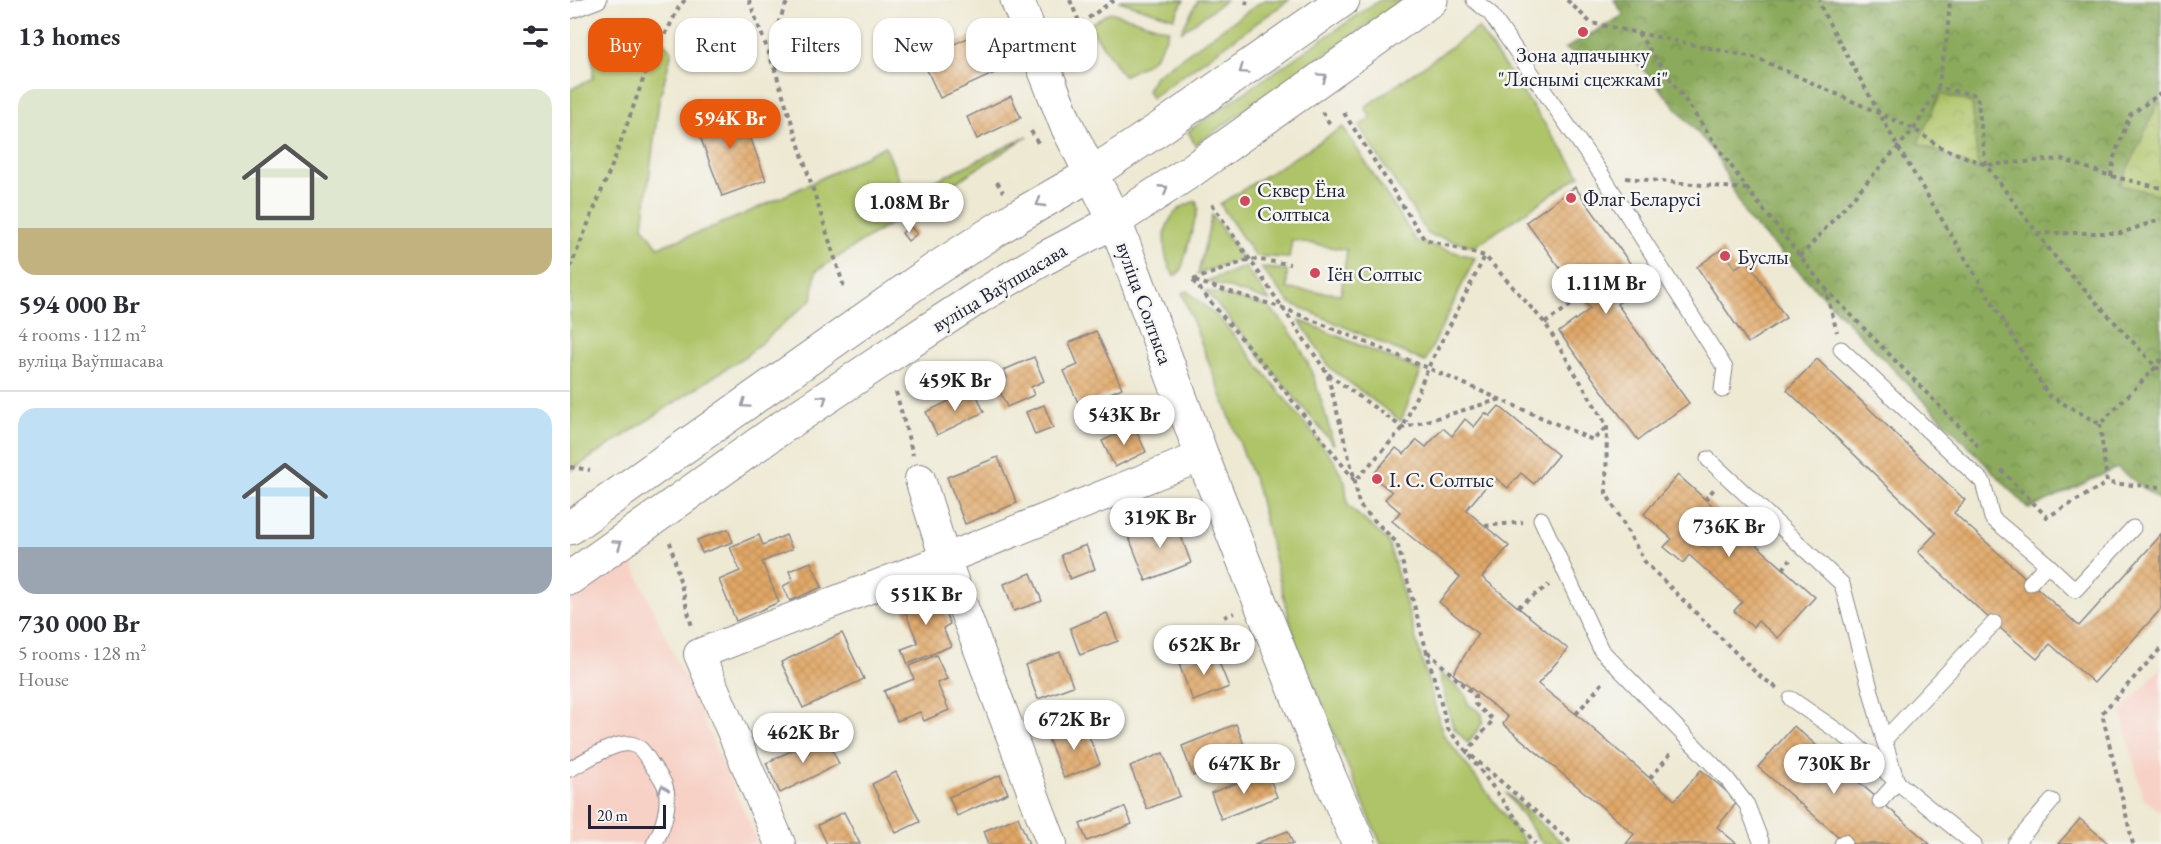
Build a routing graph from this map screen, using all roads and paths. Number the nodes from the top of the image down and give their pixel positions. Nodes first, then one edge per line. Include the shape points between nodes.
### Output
1 (598, 0) edge
2 (685, 0) edge
3 (749, 0) edge
4 (788, 0) edge
5 (1017, 0) edge
6 (1070, 0) edge
7 (1342, 0) edge
8 (1431, 0) edge
9 (1474, 0) edge
10 (1567, 0) edge
11 (1819, 0) edge
12 (1950, 0) edge
13 (1111, 1) edge
14 (570, 11) edge
15 (1637, 33) junction
16 (776, 73) junction
17 (1938, 88) junction
18 (2161, 93) edge
19 (1344, 113) dead end
20 (1878, 113) junction
21 (1914, 129) junction
22 (1031, 131) dead end
23 (1038, 143) dead end
24 (1898, 147) junction
25 (1986, 165) junction
26 (1091, 174) junction
27 (1602, 175) junction
28 (2111, 176) junction
29 (2161, 188) edge
30 (1748, 190) junction
31 (1212, 204) dead end
32 (2161, 219) edge
33 (1115, 221) junction
34 (2037, 233) junction
35 (1485, 255) junction
36 (1800, 257) junction
37 (1251, 259) junction
38 (1290, 264) dead end
39 (570, 268) edge
40 (1193, 280) junction
41 (844, 287) dead end
42 (1825, 288) junction
43 (1581, 298) dead end
44 (1283, 308) junction
45 (1545, 323) junction
46 (1841, 350) joint
47 (2161, 359) edge
48 (2156, 367) junction
49 (1428, 368) junction
50 (2161, 371) edge
51 (1327, 373) junction
52 (1722, 390) dead end
53 (896, 392) dead end
54 (1501, 399) junction
55 (2100, 424) junction
56 (1607, 426) junction
57 (1403, 428) junction
58 (1981, 449) dead end
59 (1202, 456) junction
60 (1708, 459) dead end
61 (1997, 466) dead end
62 (570, 467) edge
63 (590, 470) dead end
64 (920, 479) joint
65 (1355, 481) junction
66 (2107, 483) junction
67 (2161, 487) edge
68 (1542, 519) joint
69 (1485, 526) dead end
70 (570, 528) edge
71 (2133, 528) dead end
72 (669, 539) dead end
73 (945, 559) junction
74 (2047, 564) junction
75 (1565, 573) junction
76 (570, 578) edge
77 (2030, 583) dead end
78 (1518, 607) dead end
79 (1994, 623) dead end
80 (2161, 648) edge
81 (1427, 651) junction
82 (699, 654) junction
83 (1617, 667) junction
84 (1791, 699) joint
85 (1576, 714) dead end
86 (1686, 736) junction
87 (1884, 740) junction
88 (1467, 752) junction
89 (570, 769) edge
90 (1650, 778) dead end
91 (1897, 782) junction
92 (1880, 801) dead end
93 (2052, 801) dead end
94 (654, 844) edge
95 (780, 844) edge
96 (1052, 844) edge
97 (1359, 844) edge
98 (1535, 844) edge
99 (1573, 844) edge
100 (1762, 844) edge
101 (1974, 844) edge
102 (2015, 844) edge
103 (2133, 844) edge

1 - 14 lane
2 - 39 path via 644,77
3 - 16 path
4 - 16 path via 779,21
5 - 26 main road, вуліца Солтыса via 1066,124
6 - 13 path via 1080,24
7 -> 26 main road
33 -> 8 main road, вуліца Ваўпшасава
9 - 27 lane via 1490,13
10 - 15 path via 1591,23
11 - 20 path
12 - 17 path
15 - 20 path via 1757,58
15 - 30 path
16 - 41 path
17 - 21 path
17 - 25 path via 1977,95
18 - 28 path via 2130,116
19 - 35 path via 1424,239
20 - 21 path
20 - 24 path
21 - 24 path
21 - 25 path via 1940,147
22 - 23 path
24 - 36 path
24 - 55 path via 2048,395
25 - 28 path via 2061,159
25 - 34 path
26 - 33 main road, вуліца Солтыса
26 -> 70 main road via 934,270
27 - 30 path
27 - 52 lane via 1725,368
28 - 29 path
30 - 36 path
31 - 37 path
32 - 34 path via 2121,233
33 - 59 main road, вуліца Солтыса
76 -> 33 main road, вуліца Ваўпшасава via 890,354 977,298
34 - 48 path
35 - 45 path
35 - 49 path
36 - 42 path
37 - 38 path
37 - 40 path
37 - 44 path
40 - 44 path
40 - 65 path
42 - 46 path
42 - 58 path
43 - 45 path
44 - 49 path
44 - 51 path
45 - 56 path
46 - 74 lane via 1983,482 1992,518
47 - 48 path
48 - 50 path
48 - 55 path
49 - 54 path
49 - 57 path
51 - 57 path
51 - 65 path
53 - 64 path
54 - 56 path via 1593,440
54 - 57 path
55 - 66 path
56 - 84 path via 1606,493 1645,562 1757,674
57 - 65 path
59 - 73 street
59 - 97 main road, вуліца Солтыса
60 - 87 lane via 1842,584
61 - 66 path via 2047,517
62 - 63 path
64 - 73 street
65 - 81 path via 1359,505 1397,543
66 - 67 path
68 - 69 path
68 - 75 lane
71 - 74 lane via 2075,590
72 - 82 path
73 - 82 street
73 - 96 street
74 - 77 lane
75 - 78 path
75 - 83 lane via 1600,650
79 - 87 lane
80 - 103 path via 2102,713
81 - 88 path via 1448,729
81 - 88 path via 1475,696 1475,704 1493,720
82 - 95 street
83 - 85 path
83 - 86 lane
84 - 91 lane via 1852,741
86 - 90 path
86 - 100 lane via 1747,806
87 - 91 lane
88 - 98 path
88 - 99 path
94 -> 89 lane via 664,820 665,786 641,749 620,744
91 - 92 lane
91 - 101 lane
93 - 102 lane

